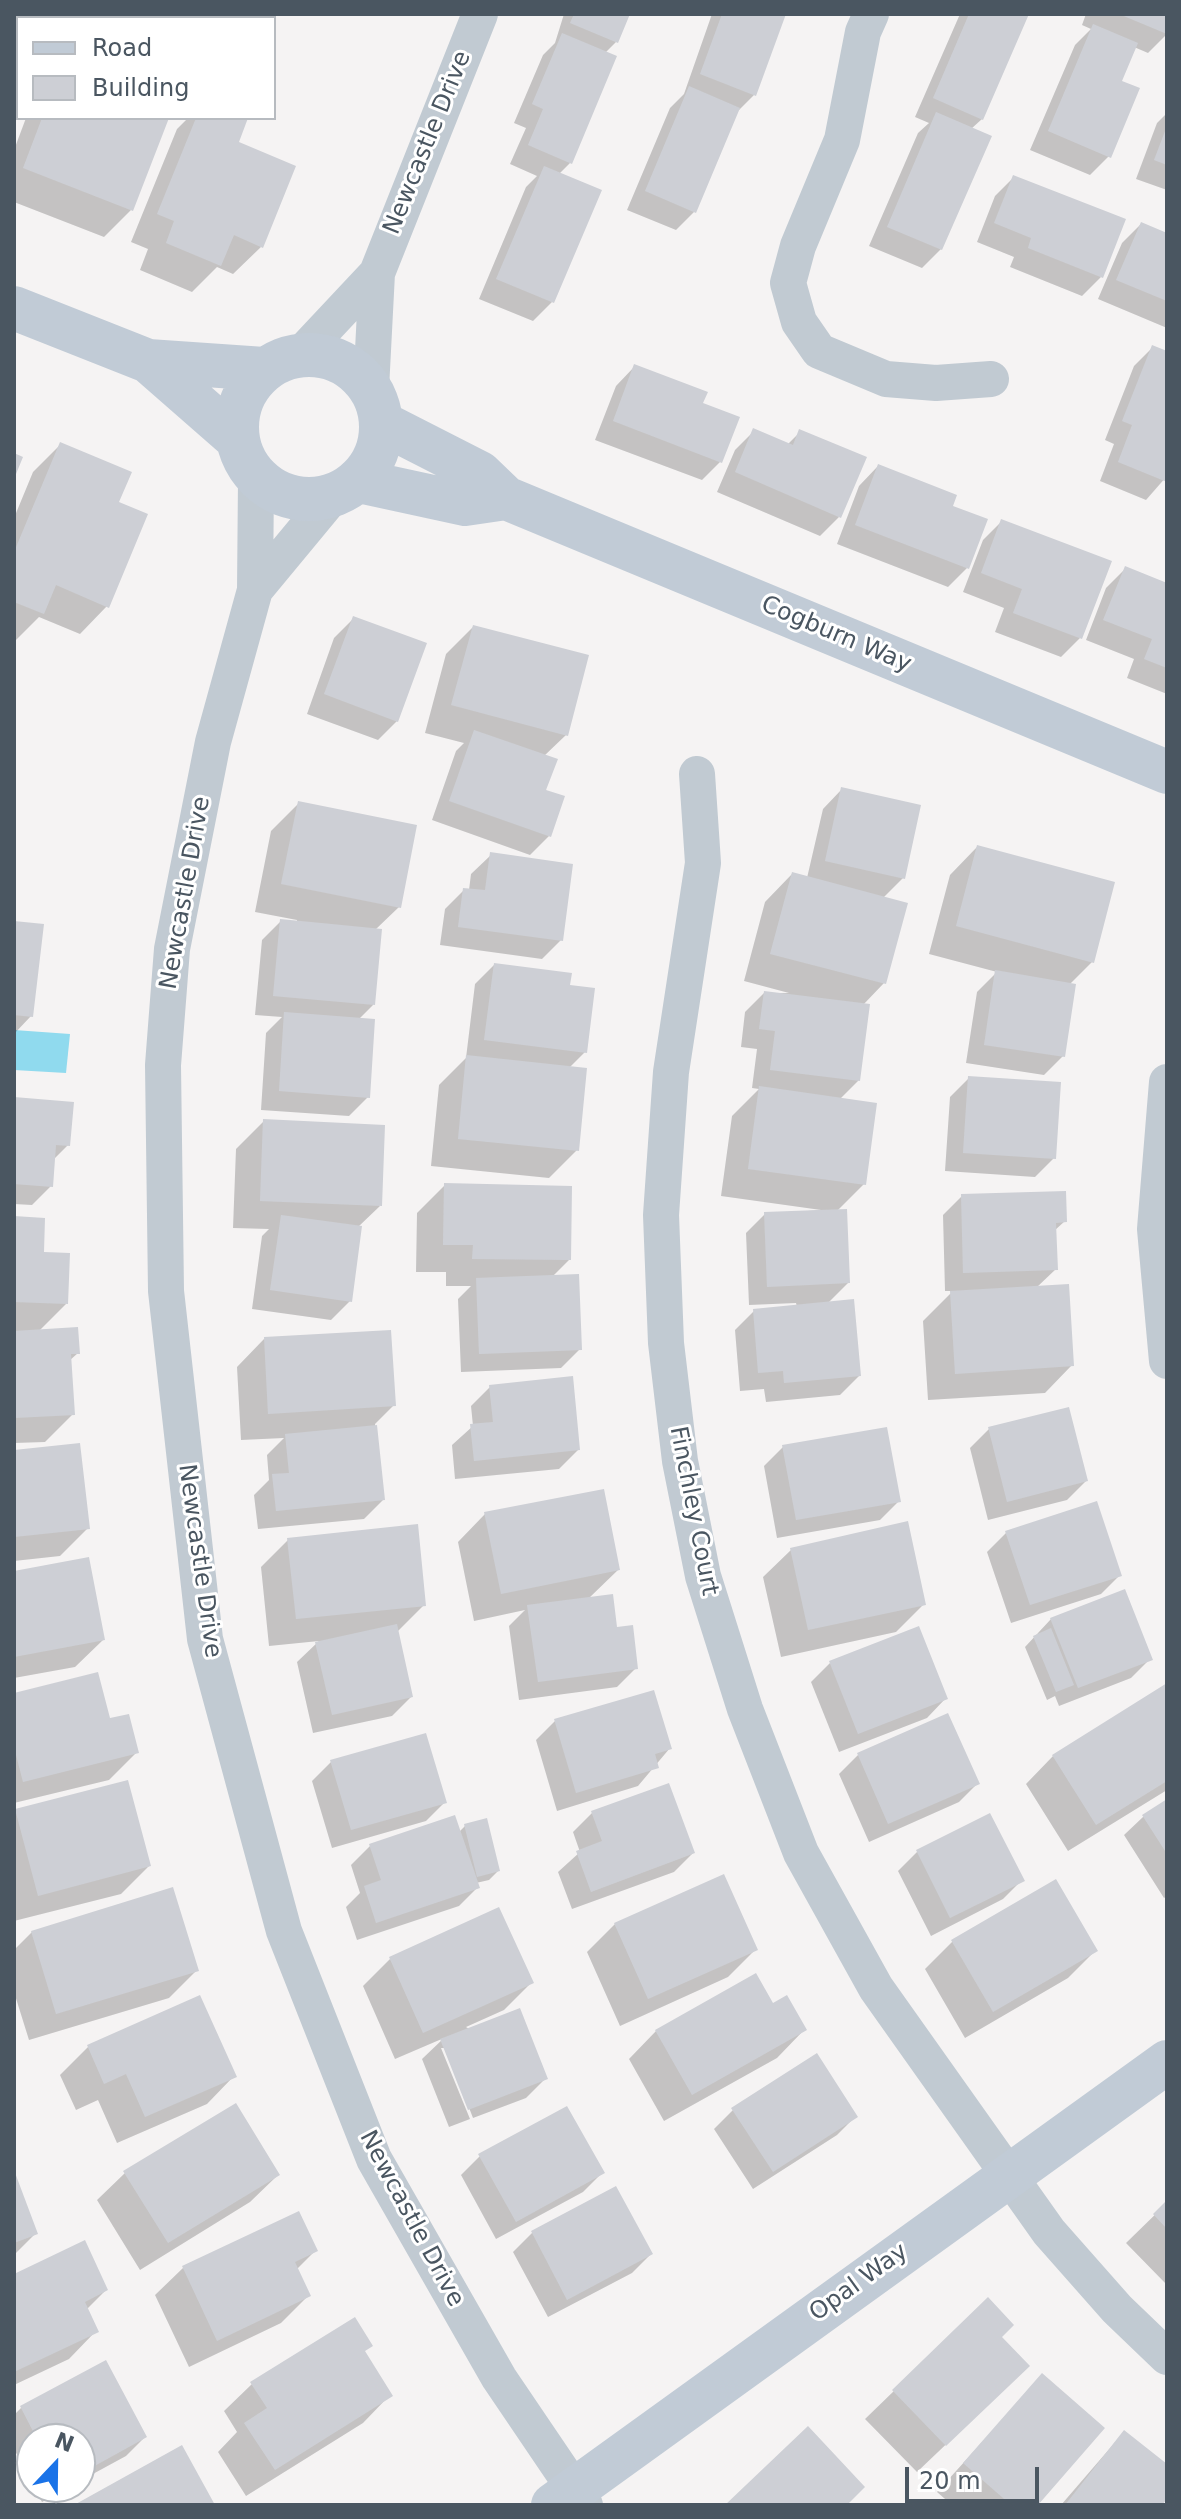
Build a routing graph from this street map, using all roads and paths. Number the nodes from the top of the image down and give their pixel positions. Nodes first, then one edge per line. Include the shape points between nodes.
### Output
1 (480, 14) edge
2 (871, 14) edge
3 (377, 273) junction
4 (14, 308) edge
5 (148, 361) junction
6 (283, 361) junction
7 (991, 379) dead end
8 (377, 406) junction
9 (236, 438) junction
10 (256, 479) junction
11 (345, 489) junction
12 (506, 498) junction
13 (255, 590) junction
14 (1167, 772) edge
15 (697, 774) dead end
16 (1167, 1082) edge
17 (1167, 1361) edge
18 (1167, 2062) edge
19 (1009, 2174) junction
20 (1167, 2357) edge
21 (570, 2500) edge

1 - 3 street, Newcastle Drive
2 - 7 street via 842,140 788,283 799,322 819,351 886,379
3 - 6 street, Newcastle Drive
3 - 8 street, Newcastle Drive
4 - 5 street
5 - 6 street
5 - 9 street
6 - 8 street via 340,361
6 - 9 street via 240,401
8 - 11 street via 377,455
8 - 12 street, Cogburn Way via 480,473
9 - 10 street
10 - 11 street via 292,499
10 - 13 street, Newcastle Drive
11 - 12 street via 465,504
11 - 13 street, Newcastle Drive
12 - 14 street, Cogburn Way
13 - 21 street, Newcastle Drive via 213,742 172,949 163,1065 166,1291 205,1639 284,1931 374,2159
15 - 19 street, Finchley Court via 703,863 671,1072 661,1215 666,1343 678,1447 703,1576 745,1709 801,1853 876,1988
16 - 17 street via 1155,1229
18 - 19 street, Opal Way
19 - 20 street, Finchley Court via 1084,2272
19 - 21 street, Opal Way

